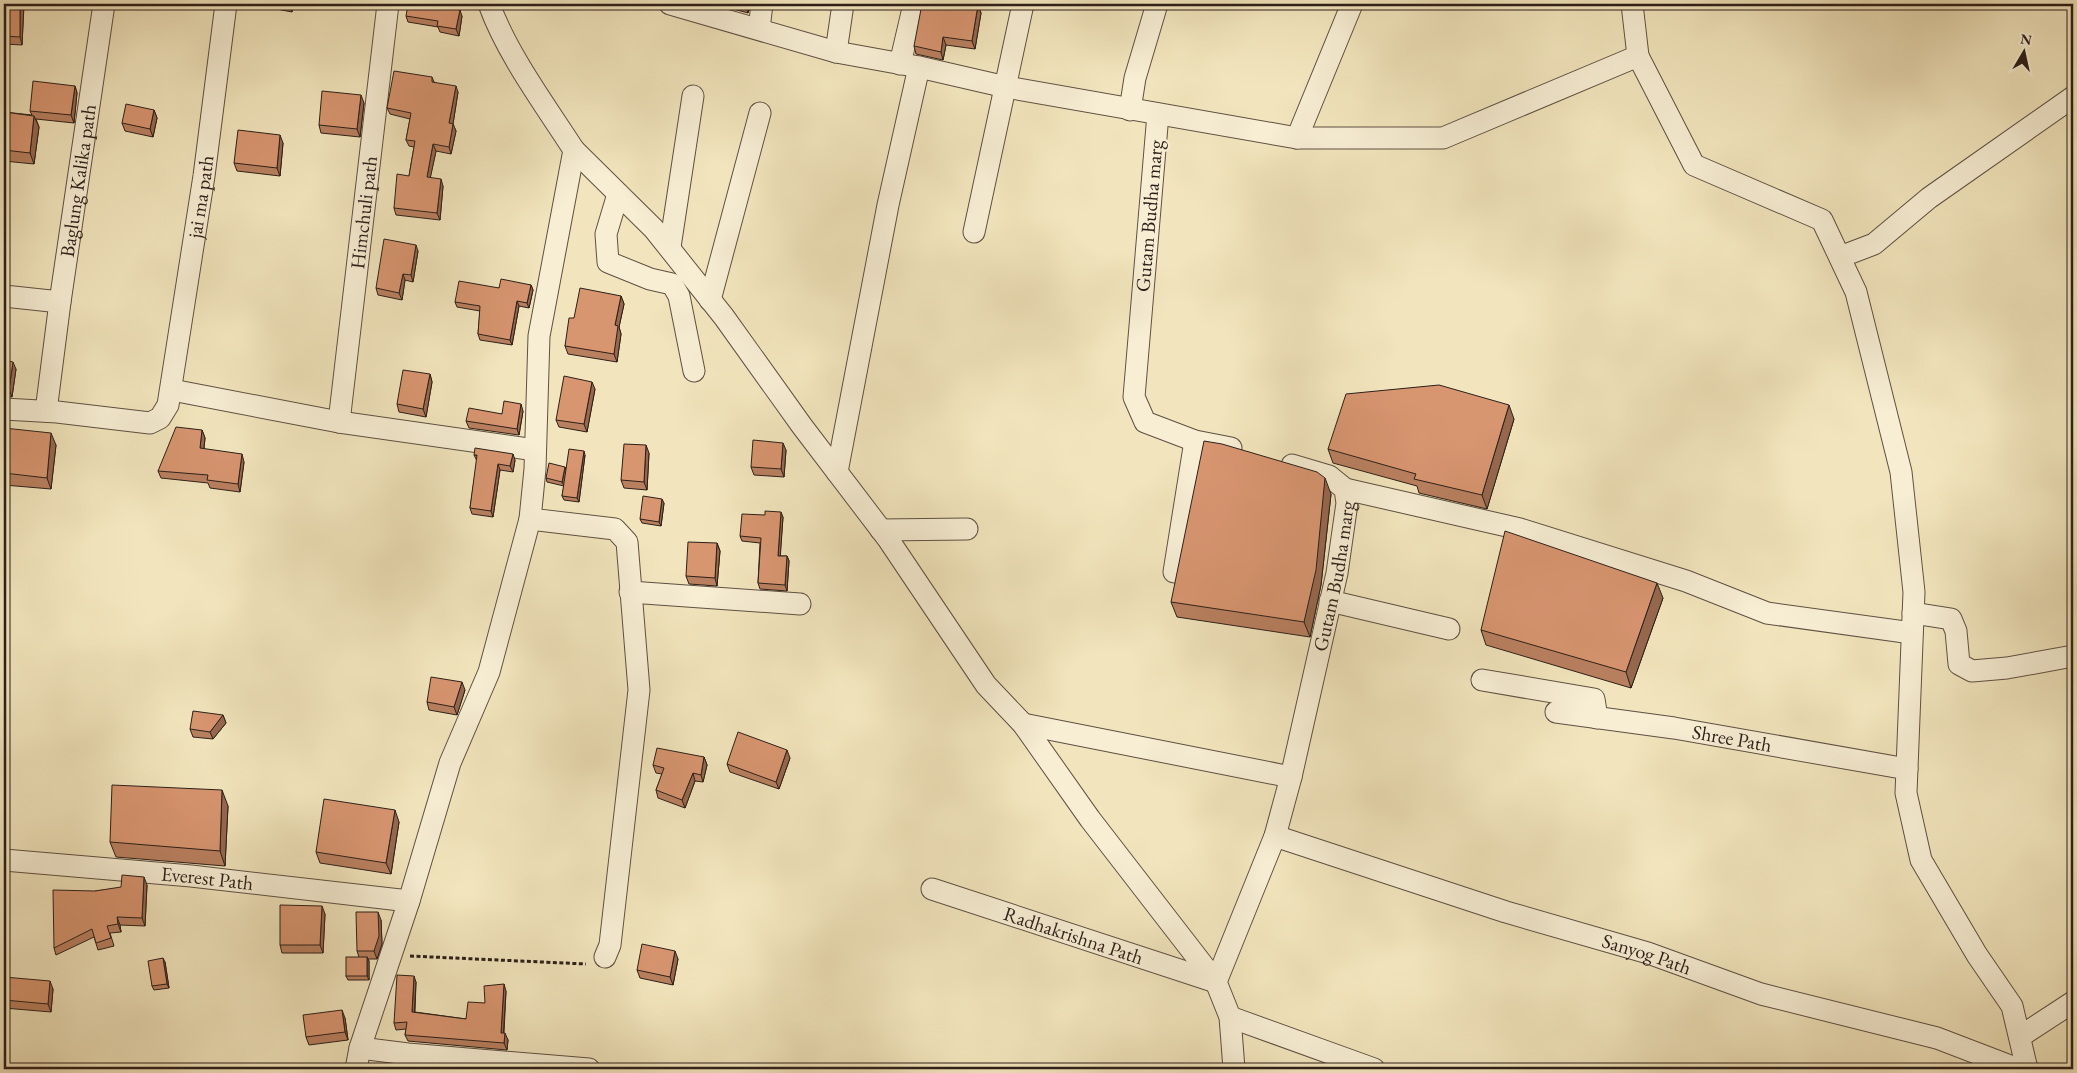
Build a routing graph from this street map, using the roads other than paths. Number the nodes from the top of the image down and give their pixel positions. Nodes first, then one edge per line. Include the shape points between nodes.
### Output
1 (104, 4) edge
2 (226, 4) edge
3 (388, 4) edge
4 (489, 4) edge
5 (762, 4) edge
6 (843, 4) edge
7 (914, 4) edge
8 (1023, 4) edge
9 (1157, 4) edge
10 (1352, 4) edge
11 (1632, 4) edge
12 (682, 5) edge
13 (759, 29) junction
14 (836, 52) junction
15 (1638, 56) junction
16 (910, 66) junction
17 (1006, 87) junction
18 (693, 96) dead end
19 (2073, 97) edge
20 (1130, 110) junction
21 (760, 113) dead end
22 (1158, 114) junction
23 (1297, 138) junction
24 (574, 150) junction
25 (618, 194) junction
26 (974, 232) dead end
27 (670, 247) junction
28 (1840, 258) junction
29 (4, 296) edge
30 (710, 300) junction
31 (60, 302) junction
32 (694, 371) dead end
33 (172, 390) junction
34 (4, 409) edge
35 (46, 412) junction
36 (339, 422) junction
37 (1195, 441) junction
38 (535, 450) junction
39 (1248, 452) edge
40 (1275, 460) edge
41 (837, 472) junction
42 (1345, 489) junction
43 (530, 519) junction
44 (967, 528) dead end
45 (881, 530) junction
46 (1174, 572) dead end
47 (630, 592) junction
48 (1330, 601) junction
49 (800, 604) dead end
50 (1912, 623) junction
51 (1449, 629) dead end
52 (2073, 656) edge
53 (1482, 680) dead end
54 (1556, 712) dead end
55 (1597, 718) junction
56 (1022, 724) junction
57 (1907, 769) junction
58 (1291, 777) junction
59 (1275, 836) junction
60 (4, 860) edge
61 (932, 889) dead end
62 (409, 901) junction
63 (605, 957) road end
64 (1216, 982) junction
65 (2073, 1002) edge
66 (1230, 1017) junction
67 (2021, 1036) junction
68 (360, 1048) junction
69 (356, 1069) edge
70 (589, 1069) edge
71 (1234, 1069) edge
72 (1374, 1069) edge
73 (2018, 1069) edge
74 (2026, 1069) edge

1 - 31 street, Baglung Kalika path
2 - 33 street, jai ma path
3 - 36 street, Himchuli path
4 - 24 street via 533,86
5 - 13 street
6 - 14 street
7 - 16 street
8 - 17 street
9 - 20 street via 1135,78
10 - 23 street
11 - 15 street
12 - 13 street
13 - 14 street
14 - 16 street
15 - 23 street via 1443,138
15 - 28 street via 1694,165 1822,220
16 - 17 street
16 - 41 street via 888,205
17 - 20 street
17 - 26 street
18 - 27 street
19 - 28 street via 1929,198 1874,244
20 - 22 street
21 - 30 street
22 - 23 street
22 - 37 street, Gutam Budha marg via 1134,397 1145,422
24 - 25 street
24 - 38 street via 539,336
25 - 27 street
25 - 32 street via 606,234 608,262 672,284 679,296
27 - 30 street
28 - 50 street via 1856,292 1901,472 1914,592
29 - 31 street
30 - 41 street
31 - 35 street, Baglung Kalika path
33 - 35 street, jai ma path via 160,418 150,422
33 - 36 street
34 - 35 street, jai ma path
36 - 38 street
37 - 39 street, Gutam Budha marg
37 - 46 street
38 - 43 street
40 - 42 street, Gutam Budha marg via 1329,476
41 - 45 street
42 - 48 street, Gutam Budha marg via 1347,503
42 - 50 street via 1520,528 1686,581 1767,613
43 - 47 street via 615,529 627,542
43 - 62 street via 489,672 450,763
44 - 45 street
45 - 56 street via 986,685
47 - 49 street
47 - 63 street via 639,690 610,945
48 - 51 street
48 - 58 street, Gutam Budha marg
50 - 52 street via 1951,619 1956,631 1959,664 1972,671
50 - 57 street
53 - 55 street via 1594,700
54 - 55 street, Shree Path
55 - 57 street, Shree Path via 1674,728
56 - 58 street
56 - 64 street via 1090,819
57 - 67 street via 1906,793 1921,860 1977,955 2012,1006
58 - 59 street, Gutam Budha marg
59 - 64 street, Gutam Budha marg
59 - 73 street, Sanyog Path via 1506,912 1648,954 1761,994 1937,1038
60 - 62 street, Everest Path via 191,876
61 - 64 street, Radhakrishna Path
62 - 68 street
64 - 66 street
65 - 67 street
66 - 71 street
66 - 72 street
67 - 74 street
68 - 69 street
68 - 70 street

